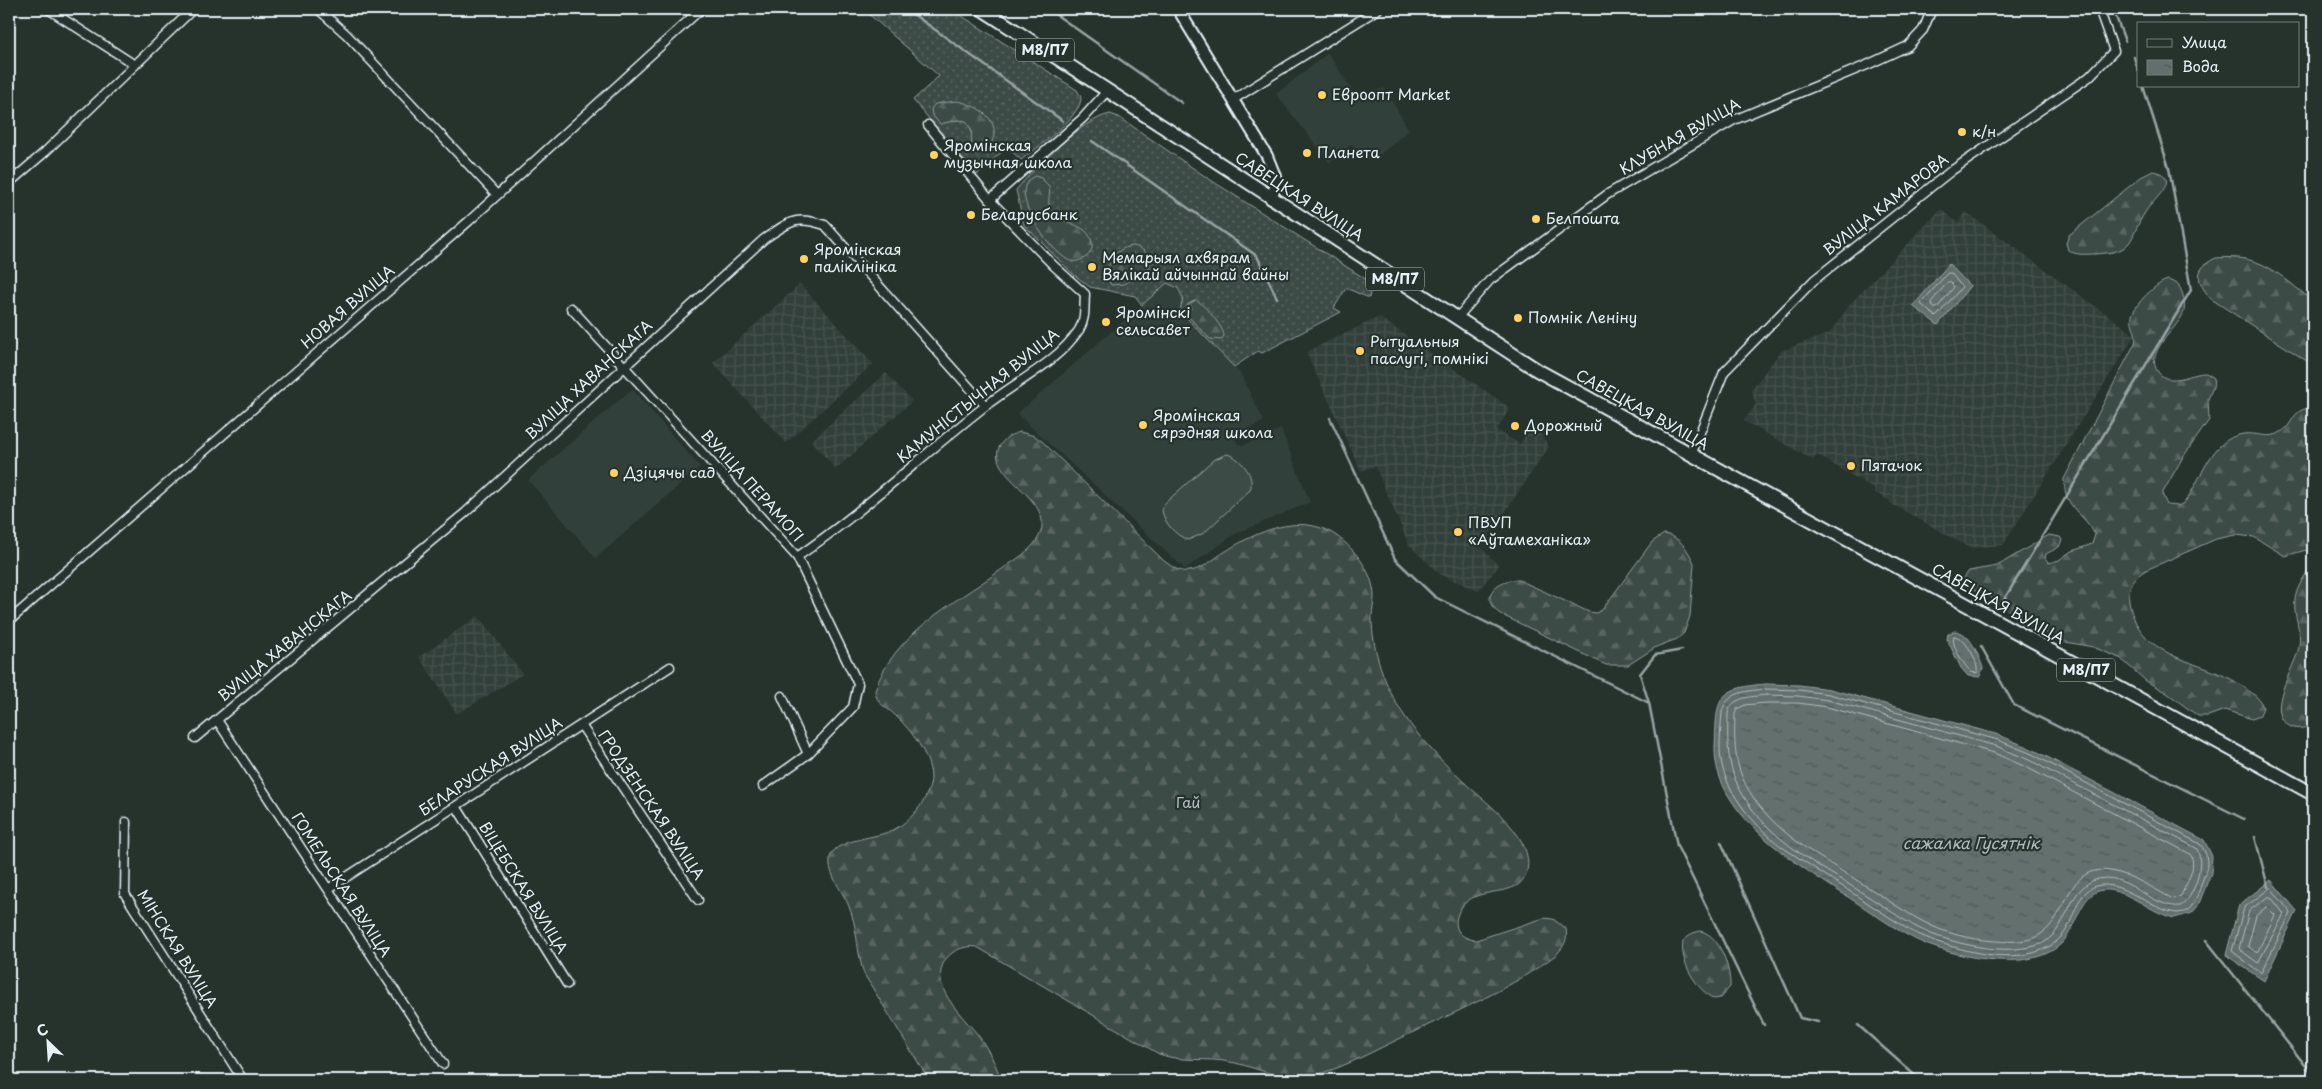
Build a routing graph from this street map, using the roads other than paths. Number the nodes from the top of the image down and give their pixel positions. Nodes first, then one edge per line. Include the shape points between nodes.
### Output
1 (48, 9) edge
2 (193, 9) edge
3 (318, 9) edge
4 (701, 9) edge
5 (982, 9) edge
6 (1178, 9) edge
7 (1378, 9) edge
8 (1932, 9) edge
9 (2099, 9) edge
10 (135, 65) junction
11 (1107, 91) junction
12 (1234, 99) junction
13 (928, 125) dead end
14 (9, 182) edge
15 (496, 194) junction
16 (1271, 199) junction
17 (990, 200) junction
18 (572, 308) dead end
19 (1456, 319) junction
20 (624, 365) junction
21 (985, 405) junction
22 (1690, 455) junction
23 (797, 557) junction
24 (9, 621) edge
25 (670, 667) dead end
26 (782, 696) dead end
27 (217, 720) junction
28 (581, 725) junction
29 (195, 738) dead end
30 (808, 754) junction
31 (763, 786) dead end
32 (2313, 794) edge
33 (456, 806) junction
34 (126, 822) dead end
35 (328, 889) junction
36 (698, 900) dead end
37 (567, 984) dead end
38 (443, 1064) dead end
39 (243, 1080) edge

1 - 10 street
2 - 10 street
3 - 15 street via 347,35
4 - 15 street, НОВАЯ ВУЛІЦА
5 - 11 main road, САВЕЦКАЯ ВУЛІЦА / М8/П7
6 - 12 street
7 - 12 street
8 - 19 street, КЛУБНАЯ ВУЛІЦА via 1923,30 1908,46 1734,120 1608,194 1490,280
9 - 22 street, ВУЛІЦА КАМАРОВА via 2114,51 2089,77 1951,171 1814,280 1724,372
10 - 14 street via 46,152
11 - 16 main road, САВЕЦКАЯ ВУЛІЦА / М8/П7
11 - 17 street via 1083,118
12 - 16 street via 1263,148 1277,181
13 - 17 street, КАМУНІСТЫЧНАЯ ВУЛІЦА
15 - 24 street, НОВАЯ ВУЛІЦА
16 - 19 main road, САВЕЦКАЯ ВУЛІЦА / М8/П7
17 - 21 street, КАМУНІСТЫЧНАЯ ВУЛІЦА via 1085,294 1085,314 1079,330 1058,353
18 - 20 street, ВУЛІЦА ПЕРАМОГІ
19 - 22 main road, САВЕЦКАЯ ВУЛІЦА / М8/П7 via 1537,370
20 - 21 street, ВУЛІЦА ХАВАНСКАГА via 764,239 791,222 805,219 825,225
20 - 23 street, ВУЛІЦА ПЕРАМОГІ
20 - 27 street, ВУЛІЦА ХАВАНСКАГА via 465,513
21 - 23 street, КАМУНІСТЫЧНАЯ ВУЛІЦА via 833,532
22 - 32 main road, САВЕЦКАЯ ВУЛІЦА / М8/П7
23 - 30 street, ВУЛІЦА ПЕРАМОГІ via 858,684 854,708
25 - 28 street, БЕЛАРУСКАЯ ВУЛІЦА
26 - 30 street
27 - 29 street, ВУЛІЦА ХАВАНСКАГА
27 - 35 street, ГОМЕЛЬСКАЯ ВУЛІЦА
28 - 33 street, БЕЛАРУСКАЯ ВУЛІЦА
28 - 36 street, ГРОДЗЕНСКАЯ ВУЛІЦА
30 - 31 street, ВУЛІЦА ПЕРАМОГІ
33 - 35 street, БЕЛАРУСКАЯ ВУЛІЦА
33 - 37 street, ВІЦЕБСКАЯ ВУЛІЦА
34 - 39 street, МІНСКАЯ ВУЛІЦА via 125,894
35 - 38 street, ГОМЕЛЬСКАЯ ВУЛІЦА

